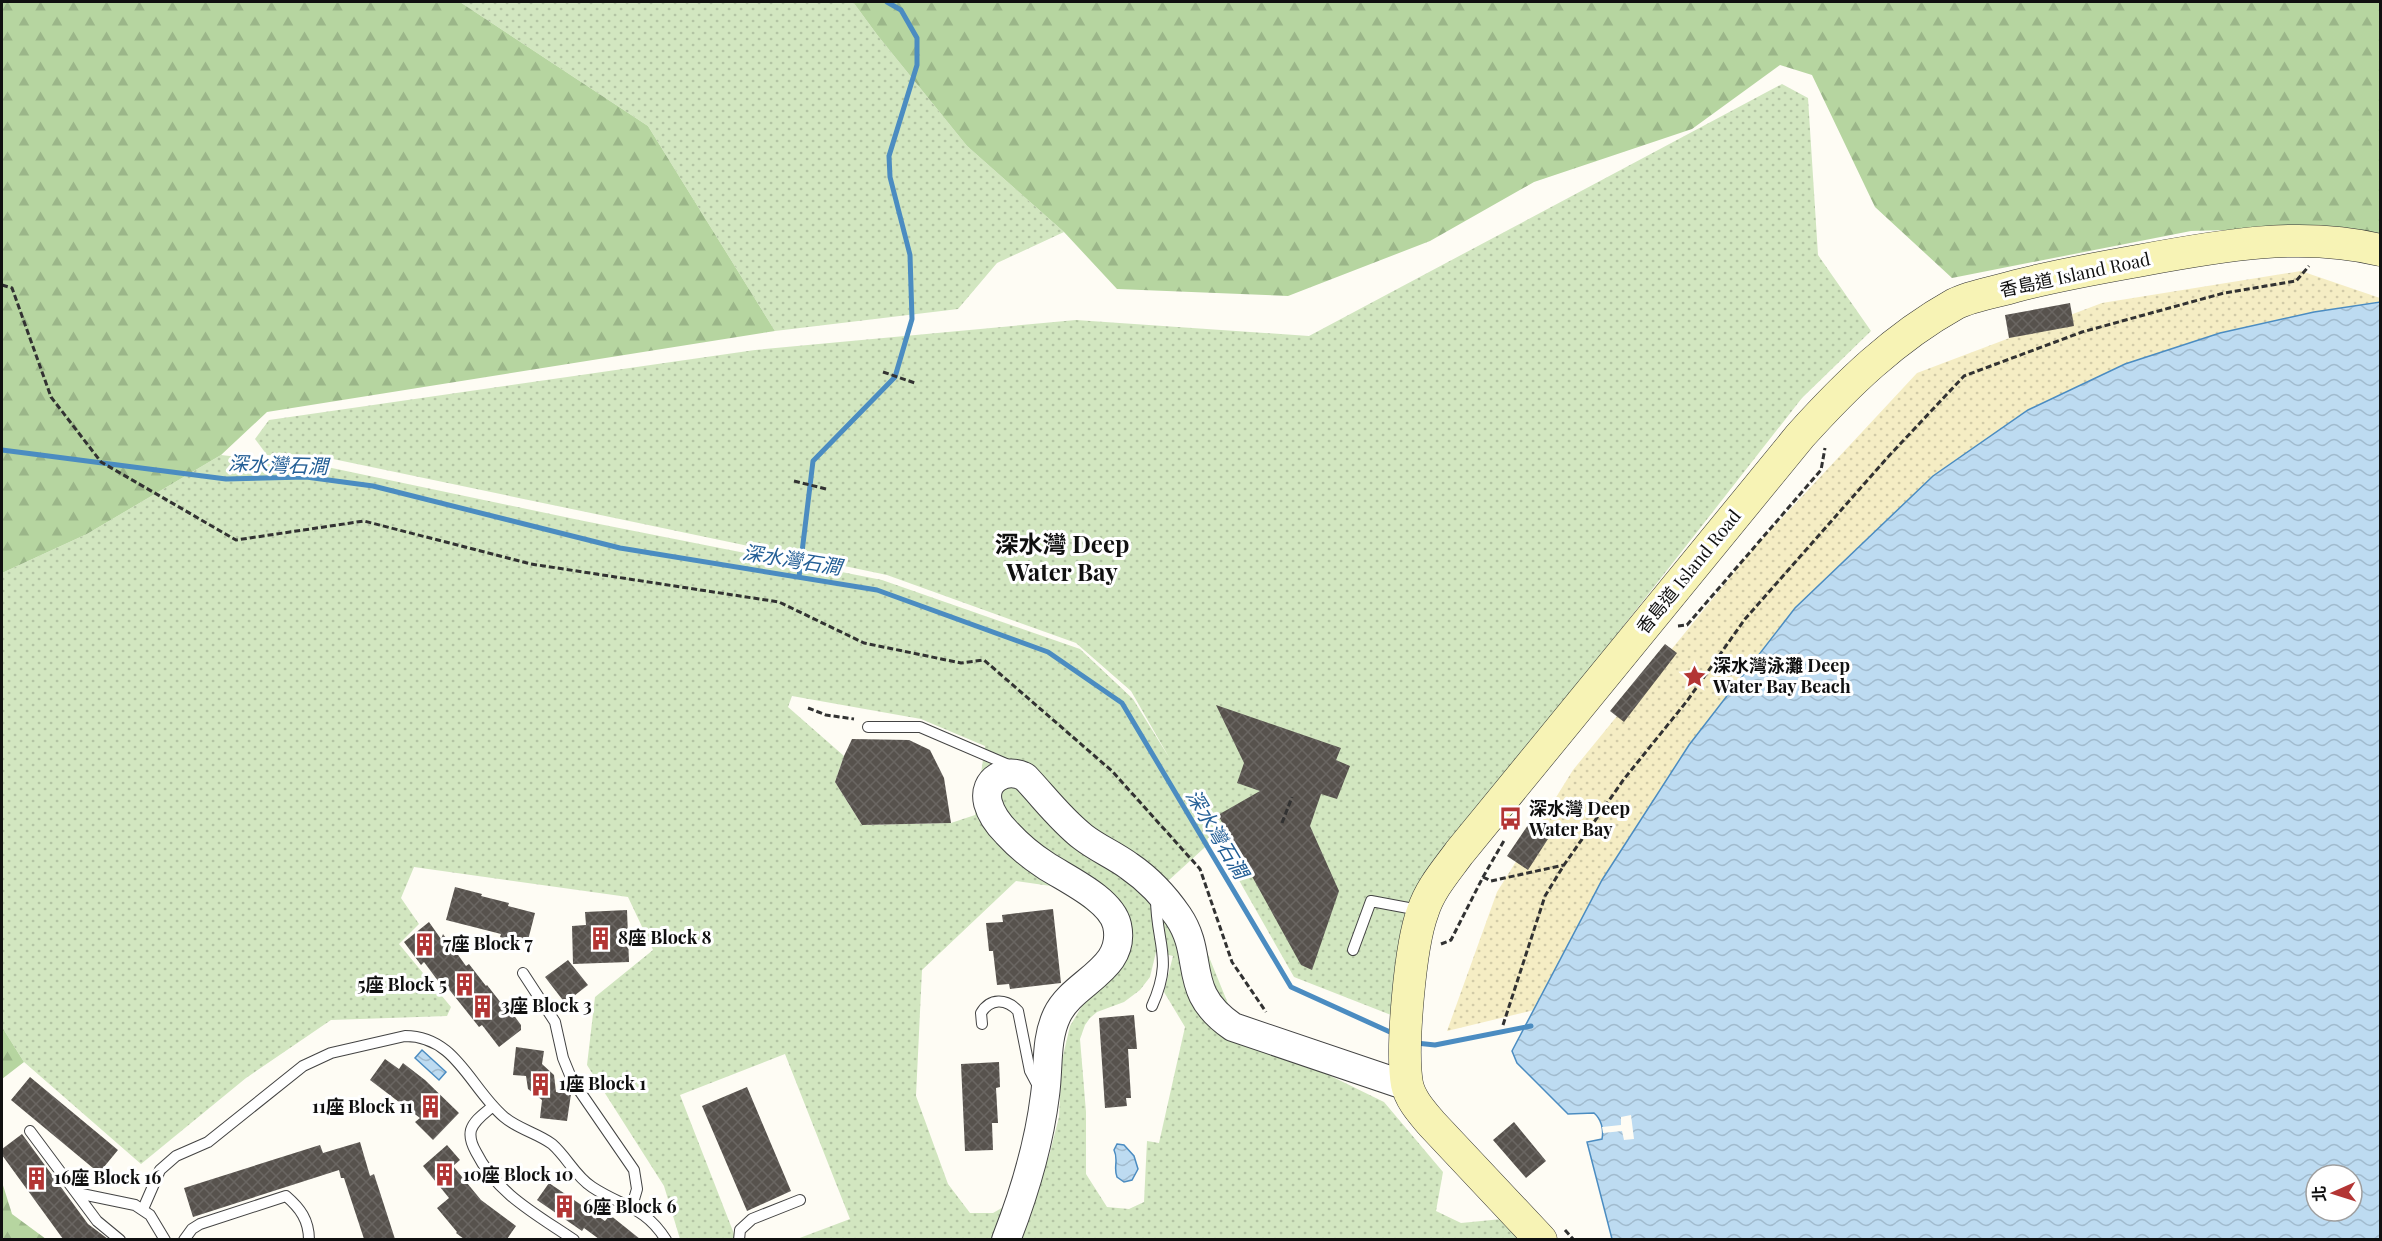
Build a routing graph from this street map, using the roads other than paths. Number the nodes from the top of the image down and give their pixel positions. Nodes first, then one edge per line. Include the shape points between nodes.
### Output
1 (2380, 250) edge
2 (868, 727) dead end
3 (1017, 773) junction
4 (1155, 889) junction
5 (1423, 911) junction
6 (1353, 950) dead end
7 (523, 973) dead end
8 (1152, 1005) dead end
9 (982, 1024) dead end
10 (1407, 1086) junction
11 (1045, 1095) junction
12 (493, 1106) junction
13 (30, 1131) dead end
14 (76, 1193) junction
15 (800, 1200) dead end
16 (632, 1206) junction
17 (143, 1209) junction
18 (120, 1239) edge
19 (165, 1239) edge
20 (184, 1239) edge
21 (309, 1239) edge
22 (574, 1239) edge
23 (666, 1239) edge
24 (739, 1239) edge
25 (1006, 1239) edge
26 (1541, 1239) edge

1 - 5 main road, 香島道 Island Road via 2328,243 2251,242 2155,258 2047,278 1961,302 1910,332 1847,384 1800,436 1460,853 1436,884
2 - 3 lane via 928,729 1011,766
3 - 4 street via 1026,777 1082,836 1131,867
3 - 11 street via 1004,773 988,788 988,804 998,822 1030,854 1105,906 1116,922 1118,935 1110,962 1066,1000 1053,1022
4 - 8 lane via 1165,958
4 - 10 street via 1184,927 1201,994 1223,1021
5 - 6 lane via 1371,901
5 - 10 main road, 香島道 Island Road via 1415,943 1407,1023
7 - 16 lane via 555,1022 572,1080 634,1170 637,1188
9 - 11 lane via 981,1013 994,1002 1007,1002 1018,1011 1030,1071
10 - 26 main road, 香島道 Island Road via 1431,1123
11 - 25 street via 1027,1178
12 - 16 lane via 505,1119 554,1146 590,1186
12 - 17 lane via 446,1049 429,1039 405,1036 331,1053 303,1066 208,1142 176,1156 160,1170
12 - 22 lane via 472,1128 471,1142 480,1161 506,1193
13 - 14 lane
14 - 17 lane via 128,1202
14 - 18 lane via 97,1221
15 - 24 lane via 752,1219 740,1230
16 - 23 lane
17 - 19 lane
20 - 21 lane via 200,1224 286,1196 302,1213

